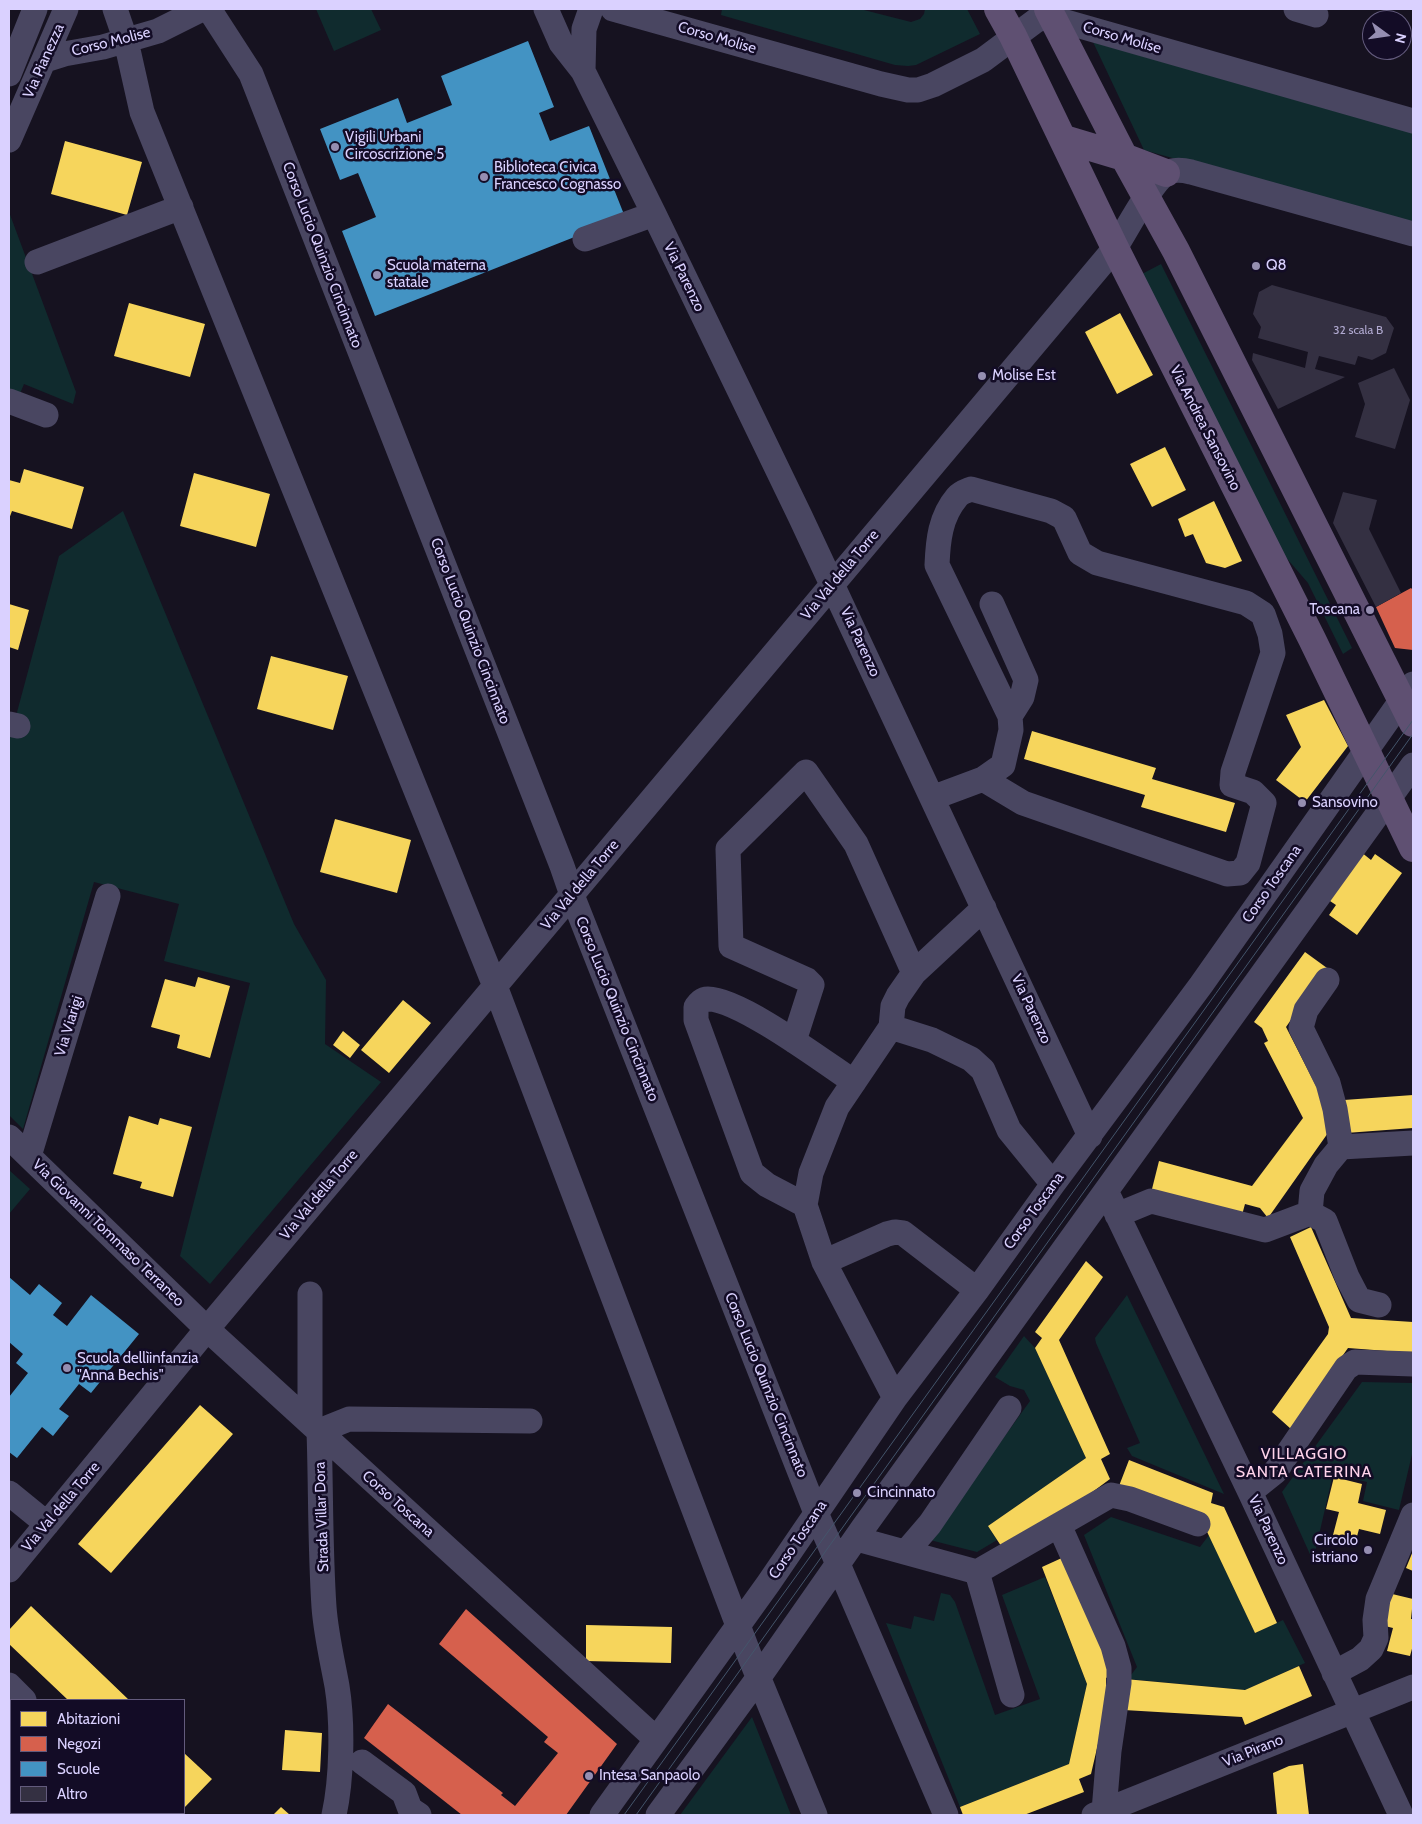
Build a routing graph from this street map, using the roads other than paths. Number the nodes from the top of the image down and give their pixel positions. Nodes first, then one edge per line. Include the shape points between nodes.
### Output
1 (35, 9) edge
2 (66, 9) edge
3 (115, 9) edge
4 (202, 9) edge
5 (209, 9) edge
6 (546, 9) edge
7 (591, 9) edge
8 (612, 9) edge
9 (998, 9) edge
10 (1050, 14) edge
11 (1014, 36) junction
12 (126, 41) junction
13 (45, 60) junction
14 (583, 71) junction
15 (9, 74) edge
16 (1413, 121) edge
17 (1064, 139) junction
18 (9, 140) edge
19 (1124, 157) junction
20 (1166, 174) junction
21 (1146, 197) junction
22 (181, 207) junction
23 (654, 214) junction
24 (1413, 234) edge
25 (585, 239) dead end
26 (1115, 248) junction
27 (37, 262) dead end
28 (9, 401) edge
29 (46, 415) dead end
30 (833, 584) junction
31 (992, 604) dead end
32 (1409, 703) edge
33 (1010, 716) junction
34 (1366, 750) junction
35 (1413, 765) edge
36 (983, 779) junction
37 (932, 798) junction
38 (1389, 800) junction
39 (1413, 848) edge
40 (572, 895) junction
41 (108, 896) dead end
42 (984, 908) junction
43 (914, 973) junction
44 (1327, 980) dead end
45 (494, 986) junction
46 (891, 1026) junction
47 (794, 1041) junction
48 (854, 1082) junction
49 (1090, 1136) junction
50 (9, 1137) edge
51 (1413, 1143) edge
52 (1341, 1147) junction
53 (29, 1156) junction
54 (1052, 1184) junction
55 (1106, 1191) junction
56 (805, 1205) junction
57 (1310, 1214) junction
58 (1117, 1215) junction
59 (824, 1262) junction
60 (977, 1290) junction
61 (310, 1294) dead end
62 (1379, 1305) dead end
63 (207, 1329) junction
64 (1413, 1364) edge
65 (895, 1398) junction
66 (1009, 1408) dead end
67 (530, 1421) dead end
68 (315, 1427) junction
69 (9, 1492) edge
70 (1250, 1492) junction
71 (816, 1513) junction
72 (1413, 1514) edge
73 (46, 1524) junction
74 (1198, 1524) dead end
75 (1059, 1525) junction
76 (857, 1539) junction
77 (906, 1552) junction
78 (839, 1564) junction
79 (9, 1570) edge
80 (977, 1572) junction
81 (738, 1625) junction
82 (1334, 1673) junction
83 (759, 1677) junction
84 (9, 1685) edge
85 (1413, 1687) edge
86 (1012, 1695) dead end
87 (23, 1699) edge
88 (1352, 1711) junction
89 (656, 1739) junction
90 (362, 1762) dead end
91 (1099, 1813) edge
92 (334, 1815) edge
93 (419, 1815) edge
94 (602, 1815) edge
95 (658, 1815) edge
96 (815, 1815) edge
97 (946, 1815) edge
98 (1402, 1815) edge

1 - 15 street, Via Pianezza
2 - 13 street, Via Pianezza
3 - 12 street
4 - 12 street, Corso Molise via 158,31
5 - 40 street, Corso Lucio Quinzio Cincinnato via 251,74
6 - 14 street, Via Parenzo via 561,43
7 - 14 street, Via Parenzo via 584,29
8 - 11 street, Corso Molise via 908,90 933,85 983,60
9 - 11 main road, Via Andrea Sansovino
10 - 11 street, Corso Molise
10 - 16 street, Corso Molise
10 - 19 main road
11 - 17 main road, Via Andrea Sansovino
12 - 13 street, Corso Molise
12 - 22 street via 142,112
13 - 18 street, Via Pianezza
14 - 23 street, Via Parenzo
17 - 19 main road
17 - 26 main road, Via Andrea Sansovino
19 - 20 main road
19 - 21 main road
20 - 21 street
20 - 24 street via 1178,170 1191,172
21 - 26 street, Via Val della Torre
21 - 32 main road
22 - 27 street
22 - 45 street
23 - 25 street
23 - 30 street, Via Parenzo
26 - 30 street, Via Val della Torre
26 - 34 main road, Via Andrea Sansovino
28 - 29 street
30 - 37 street, Via Parenzo
30 - 40 street, Via Val della Torre
31 - 33 street via 1026,680 1022,697
32 - 34 street, Corso Toscana
33 - 36 street via 1011,730 1003,765
33 - 36 street via 937,565 938,538 947,514 958,496 971,489 1052,510 1064,518 1080,553 1097,563 1246,603 1263,614 1273,653 1233,772 1232,785 1253,792 1264,803 1248,863 1240,873 1227,874 1023,803
34 - 38 main road, Via Andrea Sansovino
34 - 49 street, Corso Toscana
35 - 38 street
36 - 37 street
37 - 42 street, Via Parenzo
38 - 39 main road, Via Andrea Sansovino
38 - 55 street
40 - 45 street, Via Val della Torre
40 - 71 street, Corso Lucio Quinzio Cincinnato
41 - 53 street, Via Viarigi
42 - 43 street
42 - 49 street, Via Parenzo
43 - 46 street via 893,1006
43 - 47 street via 856,844 806,772 728,849 731,946 812,985
44 - 52 street via 1306,1010 1301,1028 1328,1083
45 - 63 street, Via Val della Torre
45 - 81 street
46 - 48 street
46 - 54 street via 932,1040 971,1059 983,1070 1009,1130
47 - 48 street
47 - 56 street via 723,1002 707,999 696,1007 696,1020 752,1173 767,1185
48 - 56 street via 837,1107 811,1173
49 - 54 street, Corso Toscana
50 - 53 street, Via Giovanni Tommaso Terraneo
51 - 52 street
52 - 57 street via 1326,1165 1312,1191
53 - 63 street, Via Giovanni Tommaso Terraneo
54 - 60 street, Corso Toscana
55 - 58 street, Via Parenzo
55 - 76 street
56 - 59 street
57 - 58 street via 1265,1230 1151,1201
57 - 62 street via 1325,1221 1359,1300
58 - 70 street, Via Parenzo
59 - 60 street via 887,1234 903,1233
59 - 65 street
60 - 65 street, Corso Toscana
61 - 68 street, Strada Villar Dora
63 - 68 street, Corso Toscana
63 - 73 street, Via Val della Torre
64 - 70 street via 1361,1361 1346,1368 1275,1472
65 - 71 street, Corso Toscana
66 - 77 street via 930,1524
67 - 68 street via 349,1419
68 - 89 street, Corso Toscana
68 - 92 street, Strada Villar Dora via 324,1607 340,1715 339,1792
69 - 73 street
70 - 82 street, Via Parenzo
71 - 78 street, Corso Lucio Quinzio Cincinnato
71 - 81 street, Corso Toscana
72 - 82 street via 1378,1599 1376,1638 1372,1649
73 - 79 street, Via Val della Torre
74 - 75 street via 1111,1495
75 - 80 street
75 - 91 street via 1113,1646 1119,1668
76 - 77 street
76 - 78 street
77 - 80 street
78 - 83 street
78 - 97 street, Corso Lucio Quinzio Cincinnato
80 - 86 street
81 - 83 street
81 - 89 street, Corso Toscana
82 - 88 street, Via Parenzo
83 - 95 street
83 - 96 street
84 - 87 street
85 - 88 street, Via Pirano
88 - 91 street, Via Pirano
88 - 98 street, Via Parenzo
89 - 94 street, Corso Toscana
90 - 93 street via 404,1794 410,1809

